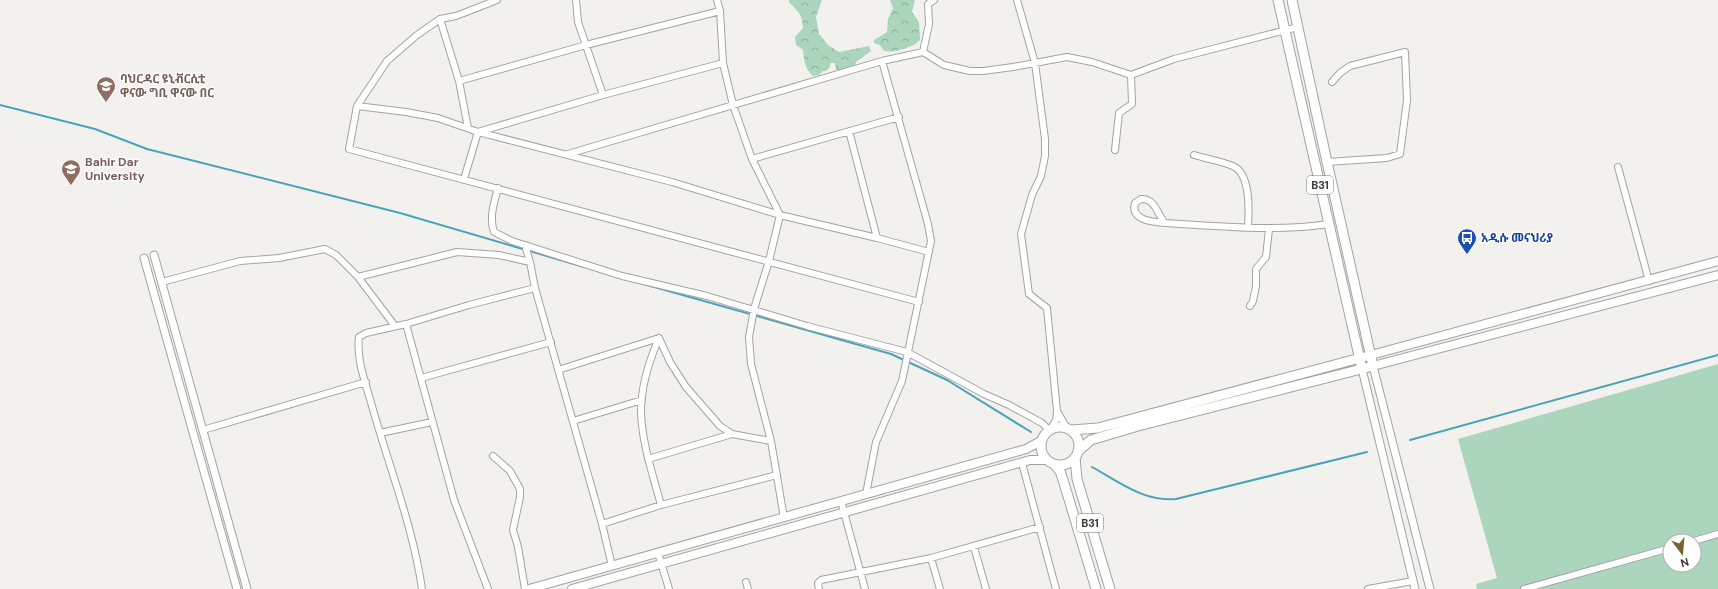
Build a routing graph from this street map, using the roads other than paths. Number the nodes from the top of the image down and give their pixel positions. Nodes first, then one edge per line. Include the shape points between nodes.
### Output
1 (497, 0) edge
2 (576, 0) edge
3 (717, 0) edge
4 (934, 0) edge
5 (1018, 0) edge
6 (1278, 0) edge
7 (1292, 0) edge
8 (720, 11) junction
9 (440, 19) junction
10 (1298, 27) junction
11 (1284, 30) junction
12 (586, 45) junction
13 (923, 52) junction
14 (882, 61) junction
15 (723, 63) junction
16 (1035, 63) junction
17 (1131, 75) junction
18 (459, 81) junction
19 (1332, 82) dead end
20 (603, 95) junction
21 (734, 105) junction
22 (357, 106) junction
23 (899, 117) junction
24 (468, 128) junction
25 (849, 131) junction
26 (478, 132) junction
27 (1116, 150) dead end
28 (568, 154) junction
29 (1194, 155) dead end
30 (752, 158) junction
31 (1327, 162) junction
32 (1618, 167) dead end
33 (464, 179) junction
34 (498, 188) junction
35 (780, 215) junction
36 (1165, 223) junction
37 (1328, 224) junction
38 (1248, 227) junction
39 (1269, 229) junction
40 (877, 238) junction
41 (525, 246) junction
42 (929, 252) junction
43 (154, 255) dead end
44 (144, 258) dead end
45 (769, 261) junction
46 (1718, 261) edge
47 (530, 262) junction
48 (1718, 275) edge
49 (358, 277) junction
50 (1649, 281) junction
51 (162, 282) junction
52 (535, 288) junction
53 (919, 302) junction
54 (1250, 306) dead end
55 (754, 310) junction
56 (406, 324) junction
57 (395, 326) junction
58 (659, 338) junction
59 (551, 342) junction
60 (907, 352) junction
61 (1371, 355) junction
62 (1359, 358) junction
63 (1373, 366) junction
64 (558, 370) junction
65 (1362, 370) junction
66 (421, 378) junction
67 (366, 382) junction
68 (642, 400) junction
69 (1058, 411) junction
70 (573, 421) junction
71 (432, 422) junction
72 (1050, 429) junction
73 (1068, 429) junction
74 (203, 430) junction
75 (380, 434) junction
76 (732, 434) junction
77 (772, 441) junction
78 (1041, 441) junction
79 (207, 447) junction
80 (197, 450) junction
81 (1077, 454) junction
82 (493, 456) dead end
83 (648, 458) junction
84 (210, 459) junction
85 (201, 462) junction
86 (1051, 462) junction
87 (1022, 463) junction
88 (777, 474) junction
89 (866, 494) junction
90 (841, 501) junction
91 (661, 505) junction
92 (845, 512) junction
93 (784, 518) junction
94 (602, 524) junction
95 (752, 526) junction
96 (1040, 527) junction
97 (1718, 534) edge
98 (756, 537) junction
99 (1702, 539) edge
100 (974, 547) junction
101 (1662, 550) edge
102 (658, 553) junction
103 (931, 558) junction
104 (662, 564) junction
105 (612, 566) junction
106 (861, 572) junction
107 (1414, 580) junction
108 (746, 582) dead end
109 (236, 589) edge
110 (247, 589) edge
111 (422, 589) edge
112 (488, 589) edge
113 (525, 589) edge
114 (529, 589) edge
115 (572, 589) edge
116 (669, 589) edge
117 (748, 589) edge
118 (819, 589) edge
119 (865, 589) edge
120 (940, 589) edge
121 (986, 589) edge
122 (1056, 589) edge
123 (1096, 589) edge
124 (1110, 589) edge
125 (1368, 589) edge
126 (1415, 589) edge
127 (1430, 589) edge
128 (1524, 589) edge

1 - 9 street via 456,16
2 - 12 street via 578,22
3 - 8 street
4 - 13 street via 928,4 929,24
5 - 16 street
6 - 11 main road, B31
7 - 10 main road, B31
8 - 12 street
8 - 15 street
9 - 18 street
9 - 22 street via 387,61
10 - 11 street
10 - 31 main road, B31
11 - 17 street via 1174,58
11 - 37 main road, B31
12 - 18 street
12 - 20 street
13 - 14 street
13 - 16 street via 944,65 970,72
14 - 21 street
14 - 23 street
15 - 20 street
15 - 21 street
16 - 17 street via 1067,57
16 - 69 street via 1045,156 1041,176 1032,195 1021,234 1029,294 1047,308
17 - 27 street via 1132,104 1119,113
18 - 24 street
19 - 31 street via 1350,66 1405,52 1407,100 1400,154 1387,158
20 - 26 street
21 - 28 street
21 - 30 street
22 - 24 street via 438,118
22 - 33 street via 349,149
23 - 25 street
23 - 42 street via 928,224 931,241
24 - 26 street
25 - 30 street
25 - 40 street
26 - 28 street
26 - 33 street
28 - 35 street
29 - 38 street via 1235,166 1243,177 1249,198
30 - 35 street
31 - 61 main road, B31
32 - 50 street
33 - 34 street
34 - 41 street via 492,216 494,232
34 - 45 street
35 - 40 street
35 - 45 street
36 - 36 street via 1136,215 1135,202 1141,199 1151,202
36 - 38 street
37 - 39 street
37 - 62 main road, B31
38 - 39 street
39 - 54 street via 1266,257 1256,269 1256,286
40 - 42 street
41 - 47 street
41 - 55 street via 622,276
42 - 53 street
43 - 51 street
44 - 80 street
45 - 53 street
45 - 55 street
46 - 50 main road
47 - 49 street via 499,255 457,252
47 - 52 street
48 - 63 main road
49 - 51 street via 336,255 325,249 279,258 240,260
49 - 57 street
50 - 61 main road
51 - 74 street
52 - 56 street
52 - 59 street
53 - 60 street
55 - 60 street
55 - 77 street via 749,337 751,364
56 - 57 street
56 - 66 street
57 - 67 street via 359,337 360,362
58 - 64 street
58 - 68 street via 649,360
58 - 76 street via 686,387 720,426
59 - 64 street
59 - 66 street
60 - 72 street via 1036,419
60 - 89 street via 902,381 876,442
61 - 62 main road
61 - 63 main road, B31
62 - 65 main road, B31
62 - 73 main road via 1098,428
63 - 65 main road
63 - 127 street
64 - 70 street
65 - 81 main road via 1117,432 1091,440
65 - 107 street
66 - 71 street
67 - 74 street
67 - 75 street
68 - 70 street
68 - 83 street via 641,413
69 - 72 street
69 - 73 street
70 - 94 street
71 - 75 street
71 - 112 street via 454,500
72 - 73 main road
72 - 78 main road
73 - 81 main road via 1078,439
74 - 79 street
75 - 111 street via 416,554
76 - 77 street
76 - 83 street
77 - 88 street
78 - 86 main road via 1041,451
78 - 89 main road via 1026,449
79 - 80 street
79 - 84 street
80 - 85 street
81 - 86 main road via 1066,464
81 - 124 main road, B31 via 1077,479
82 - 113 street via 510,472 520,489 513,530
83 - 91 street
84 - 85 street
84 - 110 street
85 - 109 street
86 - 87 main road via 1040,459
86 - 123 main road, B31 via 1060,471
87 - 92 main road
87 - 96 street
88 - 91 street
88 - 93 street
89 - 90 main road
90 - 92 street
90 - 93 main road
91 - 94 street
92 - 98 main road
92 - 106 street
93 - 95 main road
94 - 105 street
95 - 98 main road
95 - 102 main road
96 - 100 street
96 - 122 street
97 - 99 street
98 - 104 main road
100 - 103 street
100 - 121 street
101 - 128 street
102 - 104 street
102 - 105 main road
103 - 106 street
103 - 120 street
104 - 115 main road
104 - 116 street
105 - 114 main road
106 - 118 street via 821,580 818,583
106 - 119 street
107 - 125 street
107 - 126 street
108 - 117 street

